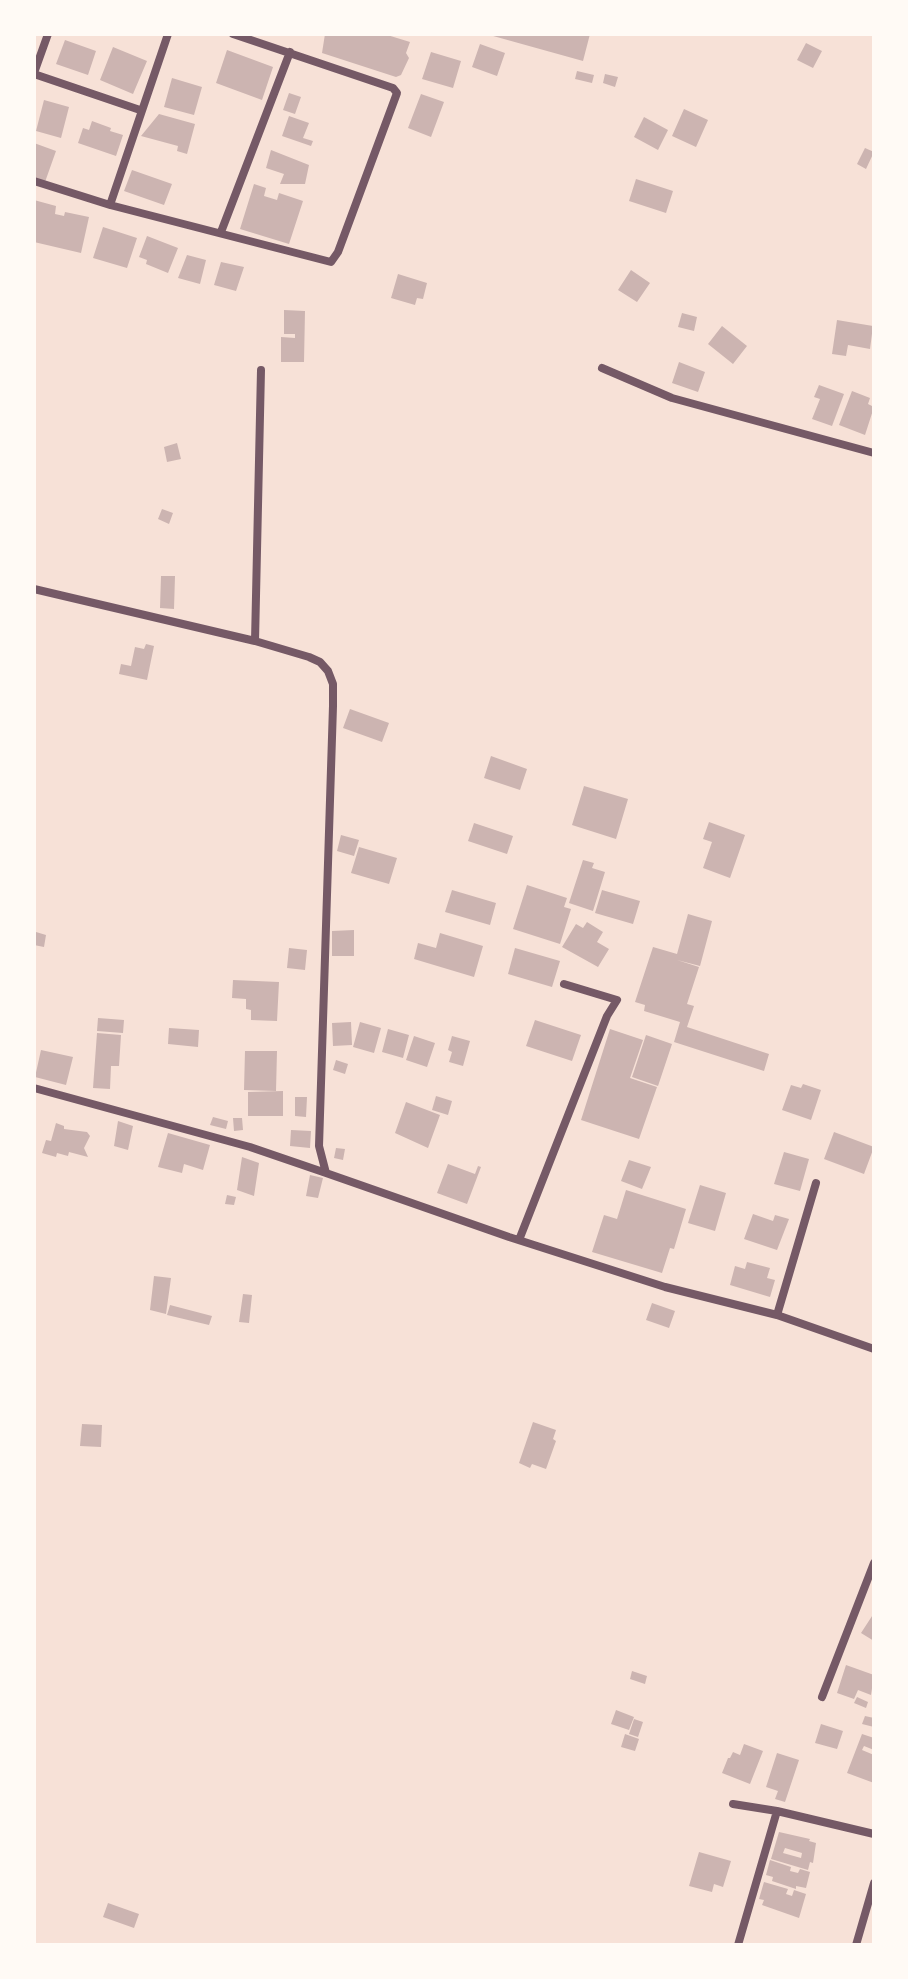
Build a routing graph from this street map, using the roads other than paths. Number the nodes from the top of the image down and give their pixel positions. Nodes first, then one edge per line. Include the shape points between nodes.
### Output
1 (48, 34) edge
2 (168, 34) edge
3 (233, 34) edge
4 (290, 52) junction
5 (34, 74) edge
6 (140, 110) junction
7 (34, 181) edge
8 (110, 205) junction
9 (221, 232) junction
10 (602, 368) dead end
11 (261, 370) dead end
12 (874, 453) edge
13 (34, 589) edge
14 (255, 641) junction
15 (564, 984) dead end
16 (34, 1088) edge
17 (326, 1173) junction
18 (816, 1183) dead end
19 (519, 1240) junction
20 (777, 1315) junction
21 (874, 1349) edge
22 (874, 1563) edge
23 (822, 1697) dead end
24 (733, 1804) dead end
25 (777, 1811) junction
26 (874, 1834) edge
27 (874, 1883) edge
28 (738, 1945) edge
29 (856, 1945) edge

1 - 5 street
2 - 6 street
3 - 4 street
4 - 9 street
4 - 9 street via 397,93 338,252 331,262 320,261
5 - 6 street
6 - 8 street
7 - 8 street
8 - 9 street
10 - 12 street via 672,398
11 - 14 street
13 - 14 street
14 - 17 street via 320,662 333,684 319,1146
15 - 19 street via 617,1000
16 - 17 street
17 - 19 street
18 - 20 street
19 - 20 street via 665,1287
20 - 21 street
22 - 23 street
24 - 25 street
25 - 26 street
25 - 28 street
27 - 29 street

